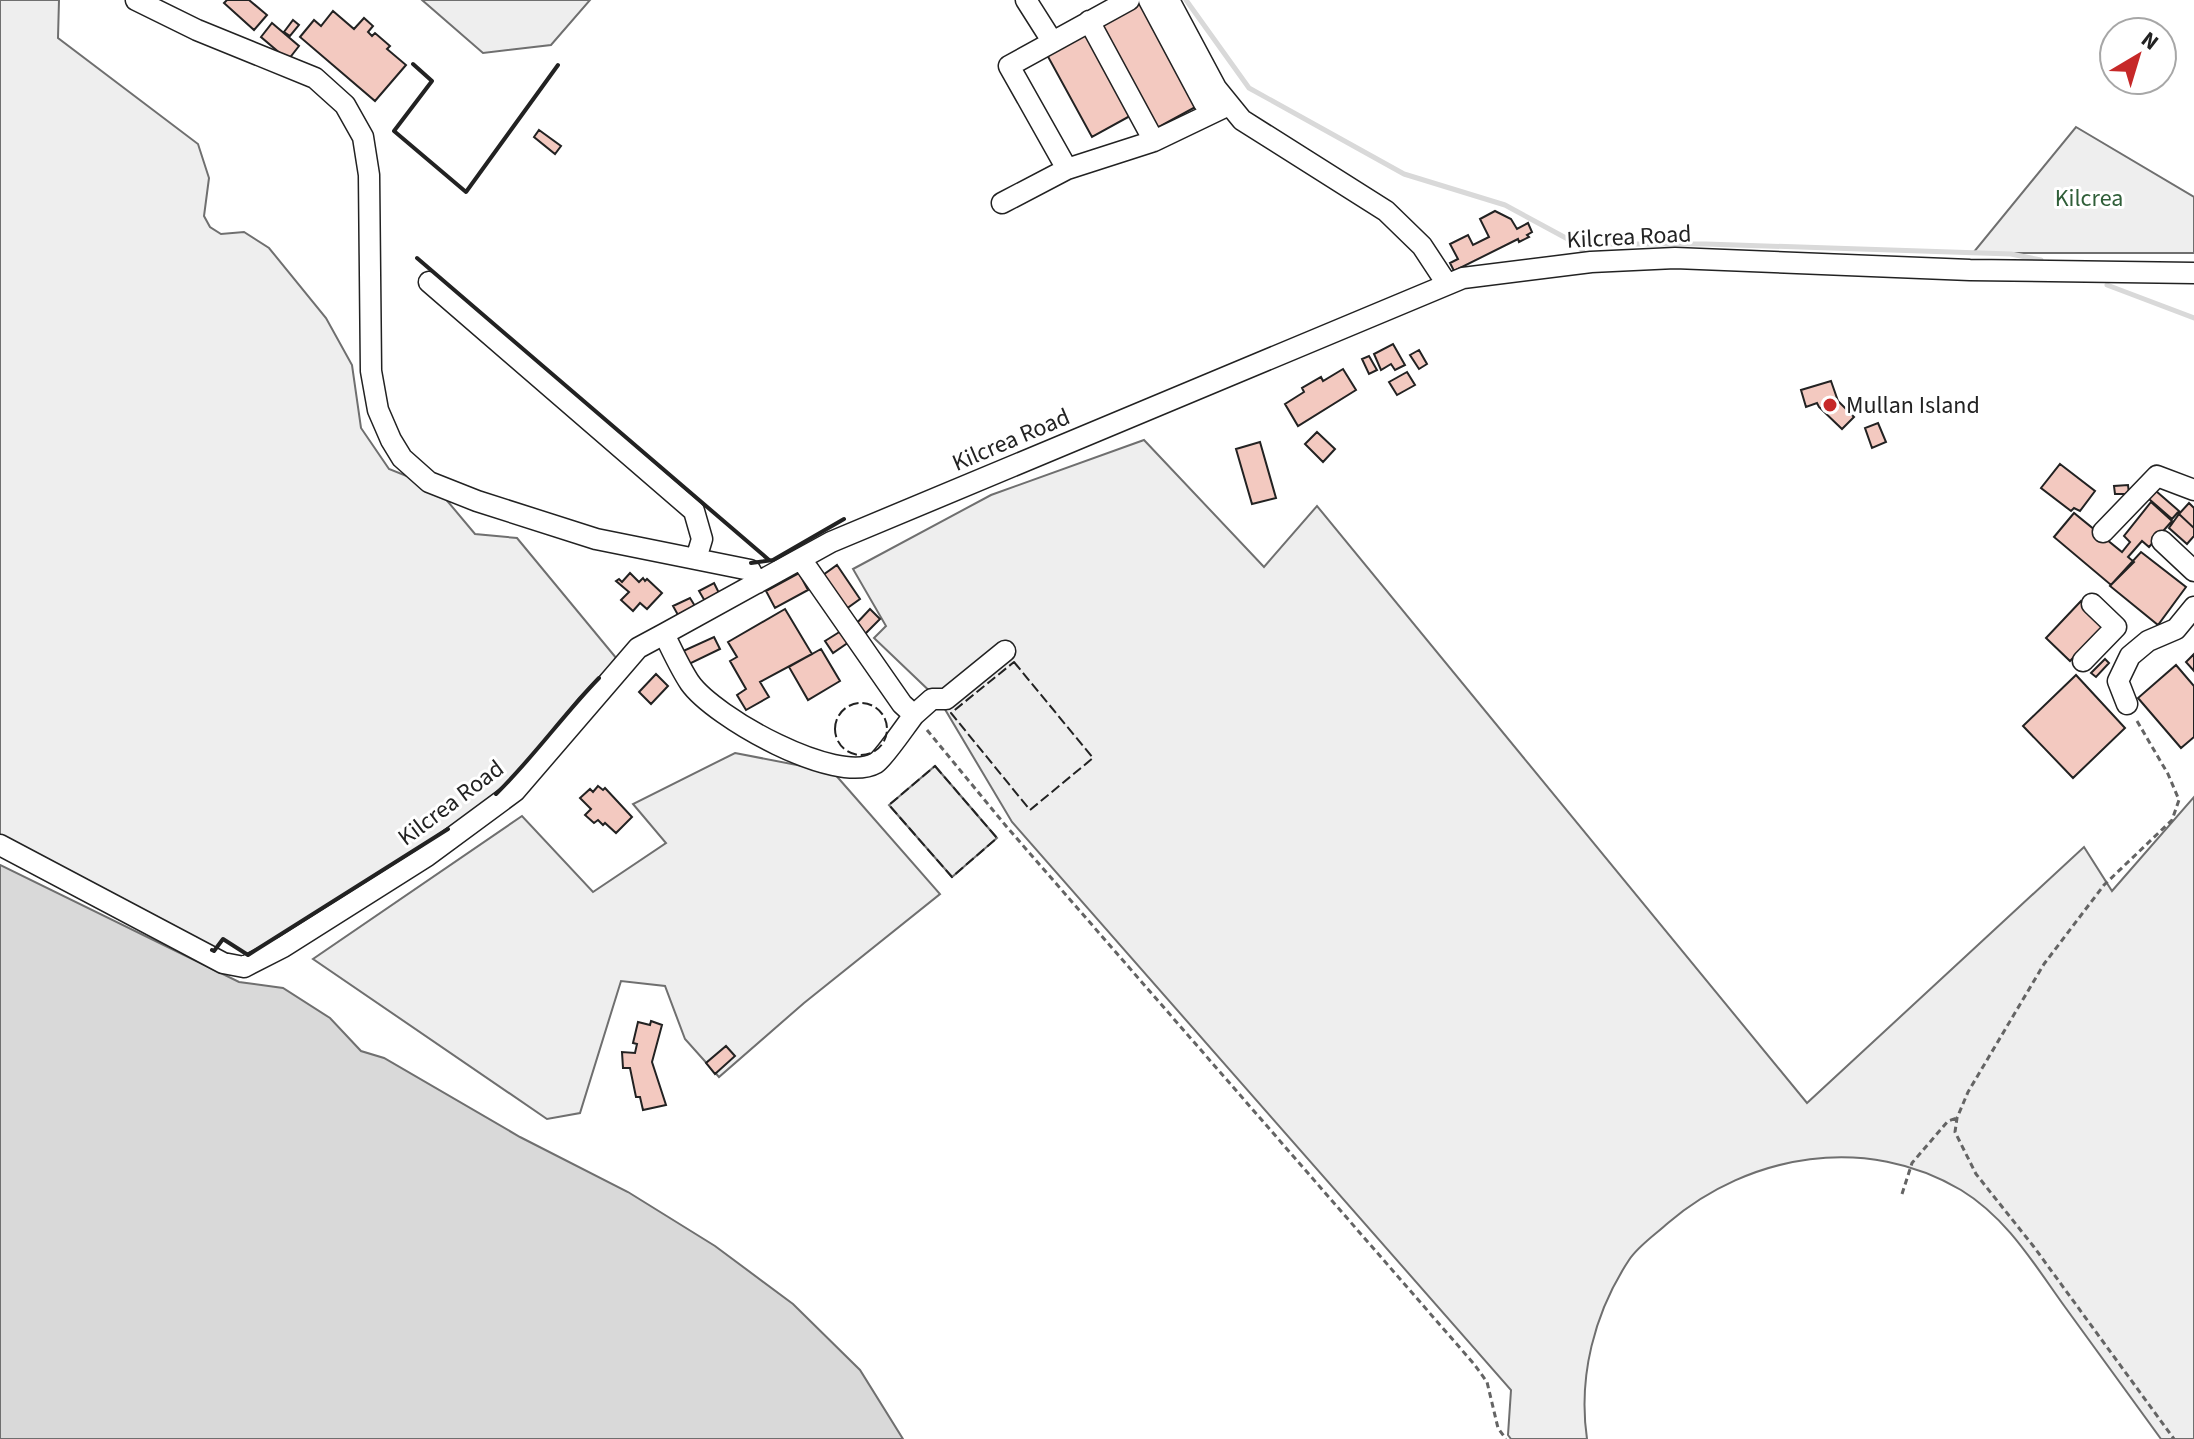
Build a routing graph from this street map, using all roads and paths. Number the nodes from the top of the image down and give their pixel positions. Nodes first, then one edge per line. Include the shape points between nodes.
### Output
1 (136, 0) edge
2 (1026, 0) edge
3 (1129, 0) edge
4 (1149, 0) edge
5 (1169, 0) edge
6 (1089, 21) junction
7 (1052, 41) junction
8 (1204, 103) dead end
9 (1229, 105) junction
10 (1154, 141) junction
11 (1067, 169) junction
12 (1002, 203) dead end
13 (2194, 273) edge
14 (429, 282) dead end
15 (1447, 284) junction
16 (2194, 490) edge
17 (2103, 532) dead end
18 (2162, 541) dead end
19 (696, 559) junction
20 (801, 559) junction
21 (2190, 559) edge
22 (757, 583) junction
23 (2092, 604) dead end
24 (2194, 607) edge
25 (2116, 627) junction
26 (664, 634) junction
27 (2148, 641) junction
28 (1005, 651) dead end
29 (2083, 661) dead end
30 (2127, 704) joint
31 (914, 715) junction
32 (0, 845) edge
33 (1957, 1118) junction
34 (1902, 1194) dead end
35 (1506, 1439) edge
36 (2174, 1439) edge

1 - 19 street via 315,78 345,105 363,137 369,175 371,371 378,410 402,458 429,482 477,501 596,539
2 - 7 street
3 - 6 street
4 - 8 street
5 - 9 street
6 - 7 street
6 - 10 street
7 - 11 street via 1009,66
9 - 10 street
9 - 15 street via 1242,120 1386,211 1422,246
10 - 11 street
11 - 12 street
13 - 15 street, Kilcrea Road via 1675,258 1591,262
14 - 19 street via 694,511 702,539
15 - 20 street, Kilcrea Road
16 - 17 street via 2157,476
18 - 21 street
19 - 22 street via 750,570
20 - 22 street, Kilcrea Road
20 - 31 street
22 - 26 street, Kilcrea Road
23 - 25 street
24 - 27 street via 2176,629
25 - 27 street via 2129,626
25 - 29 street
26 - 31 street via 691,685 737,723 798,755 852,769 876,763
26 - 32 street, Kilcrea Road via 638,648 515,791 427,856 244,967 223,963
27 - 30 street via 2130,656 2118,681
28 - 31 street via 946,699 932,699
30 - 33 path via 2179,800 2172,820 2079,916 2037,977
31 - 35 path via 1474,1364 1487,1382 1498,1428
33 - 34 path via 1948,1121 1912,1163
33 - 36 path via 1955,1132 1976,1174

